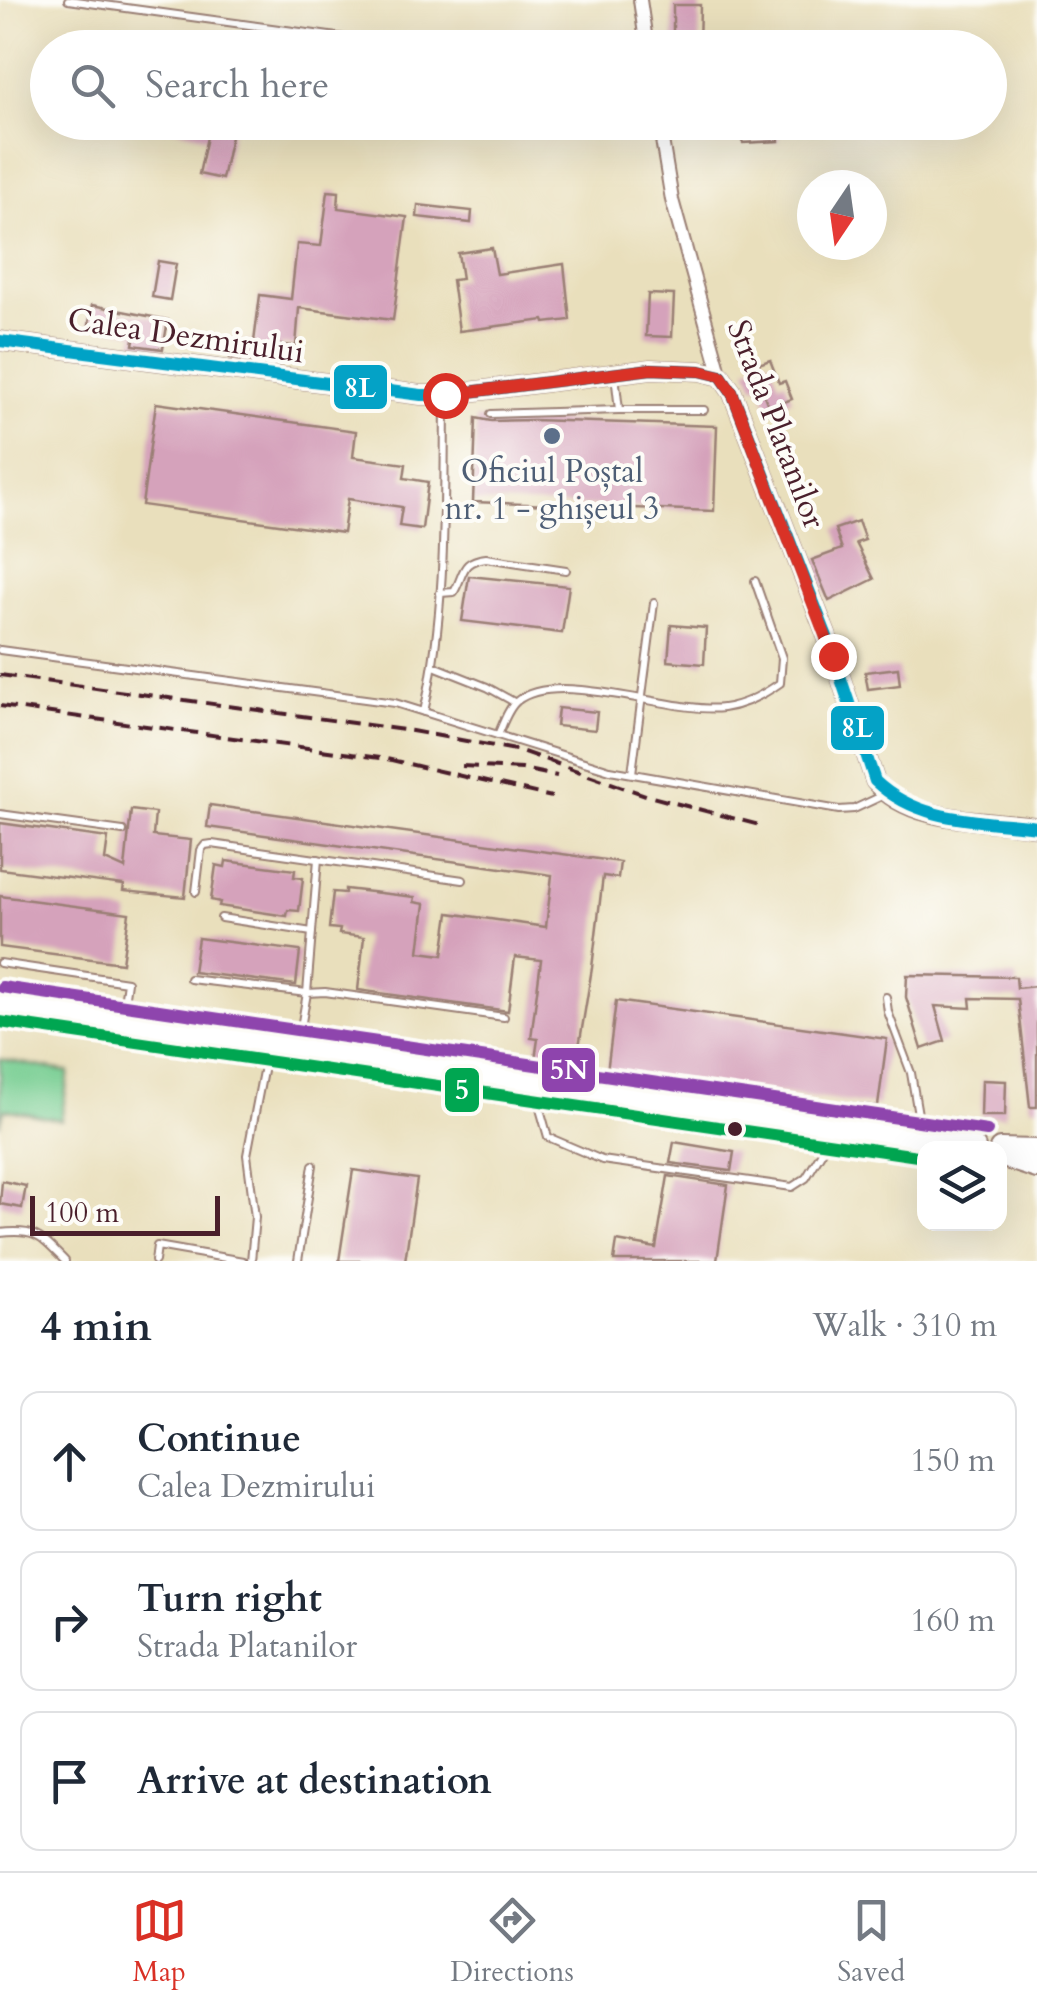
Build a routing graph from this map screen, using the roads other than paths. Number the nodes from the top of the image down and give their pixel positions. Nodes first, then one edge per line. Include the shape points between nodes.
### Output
1 (68, 0) edge
2 (640, 0) edge
3 (286, 30) edge
4 (644, 30) edge
5 (663, 140) edge
6 (0, 341) edge
7 (615, 374) junction
8 (721, 376) junction
9 (445, 395) junction
10 (619, 410) junction
11 (704, 410) dead end
12 (491, 414) dead end
13 (566, 570) dead end
14 (754, 581) dead end
15 (440, 594) junction
16 (654, 602) dead end
17 (0, 650) edge
18 (434, 666) junction
19 (642, 698) junction
20 (514, 702) junction
21 (424, 712) junction
22 (498, 735) junction
23 (632, 773) junction
24 (886, 794) junction
25 (0, 814) edge
26 (1037, 827) edge
27 (123, 831) dead end
28 (318, 859) junction
29 (463, 880) dead end
30 (196, 892) dead end
31 (221, 918) dead end
32 (312, 932) junction
33 (0, 963) edge
34 (190, 979) dead end
35 (307, 994) junction
36 (886, 997) dead end
37 (0, 1004) edge
38 (504, 1017) dead end
39 (122, 1022) junction
40 (269, 1042) junction
41 (298, 1046) junction
42 (532, 1082) junction
43 (837, 1127) junction
44 (922, 1139) junction
45 (934, 1141) edge
46 (1037, 1150) edge
47 (1007, 1152) edge
48 (1007, 1153) edge
49 (1007, 1155) edge
50 (1037, 1158) edge
51 (313, 1165) dead end
52 (1037, 1168) edge
53 (0, 1233) edge
54 (64, 1261) edge
55 (155, 1261) edge
56 (247, 1261) edge
57 (298, 1261) edge

1 - 3 lane
2 - 4 street
5 - 8 street, Strada Platanilor via 672,200
6 - 9 main road, Calea Dezmirului
7 - 8 main road, Calea Dezmirului via 651,369
7 - 9 main road, Calea Dezmirului
7 - 10 lane
8 - 24 main road, Strada Platanilor via 826,634 870,770
9 - 15 lane
10 - 11 lane
10 - 12 lane
13 - 15 lane via 474,559 454,592
14 - 19 lane via 782,658 780,683 726,708
15 - 18 lane
16 - 19 lane
17 - 21 lane
18 - 20 lane
18 - 21 lane
19 - 20 lane via 563,689 534,691
19 - 23 lane
20 - 22 lane
21 - 22 lane
22 - 23 lane
23 - 24 lane via 838,810
24 - 26 main road via 928,814
25 - 27 lane
28 - 29 lane
28 - 30 lane via 212,844 201,850
28 - 32 lane
31 - 32 lane
32 - 35 lane
33 - 39 lane via 127,982
34 - 35 lane
35 - 38 lane
35 - 41 lane
36 - 44 lane via 911,1073
37 - 39 main road
39 - 40 main road
40 - 41 main road
40 - 56 lane via 246,1156 254,1217
41 - 42 main road
42 - 43 main road
42 - 43 lane via 548,1137 618,1163 792,1187 806,1178
43 - 44 main road
44 - 45 main road
46 - 47 main road
48 - 50 main road
49 - 52 main road
51 - 57 lane
53 - 54 lane via 33,1233
55 - 56 lane via 157,1246

